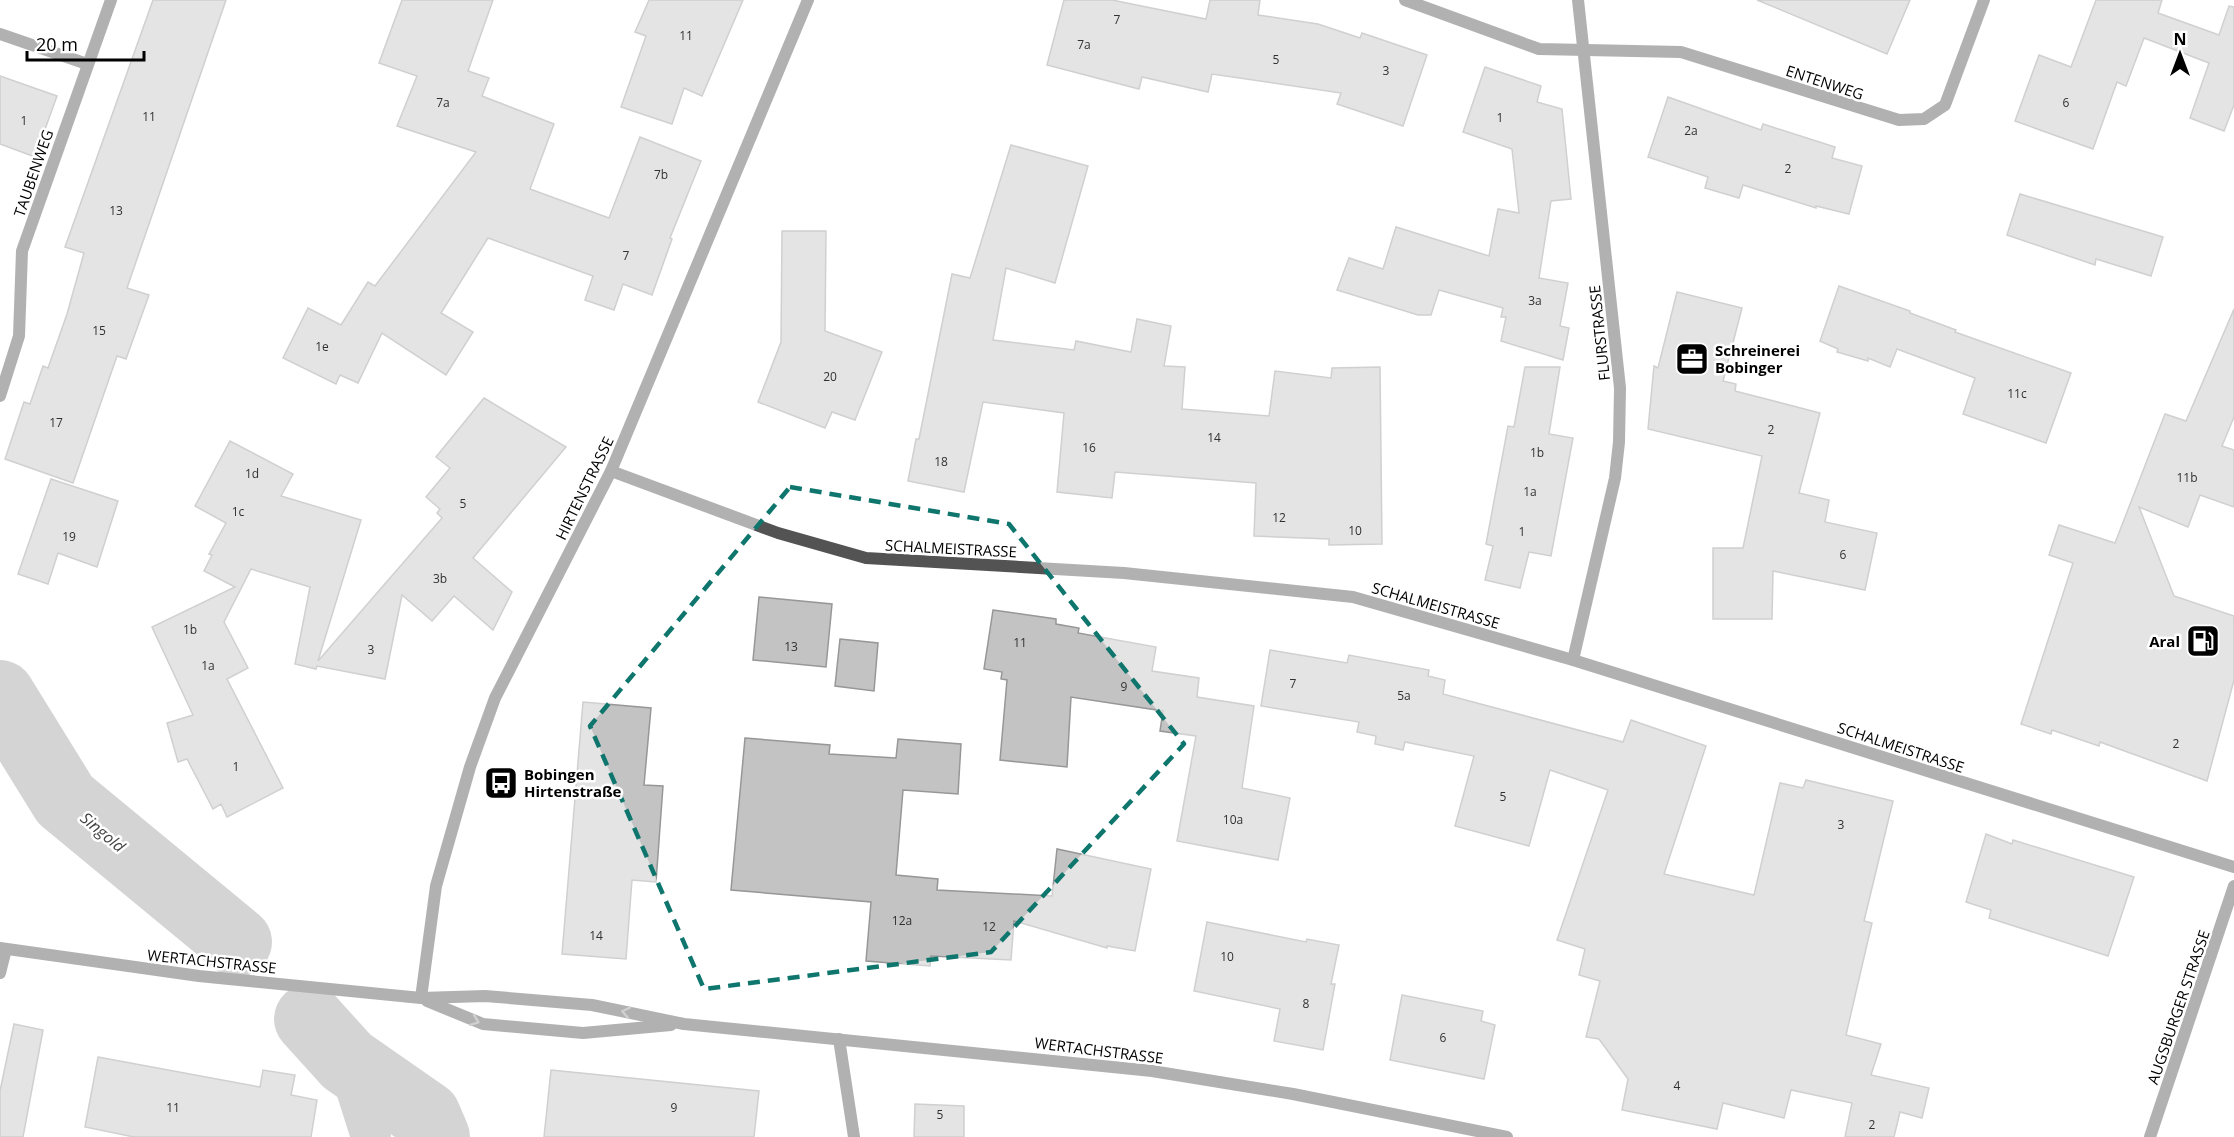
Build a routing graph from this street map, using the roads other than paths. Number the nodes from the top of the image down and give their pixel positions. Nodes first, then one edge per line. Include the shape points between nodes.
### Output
1 (111, 0) edge
2 (808, 0) edge
3 (1405, 0) edge
4 (1578, 0) edge
5 (1984, 0) edge
6 (0, 34) edge
7 (1583, 50) junction
8 (87, 64) junction
9 (0, 396) edge
10 (611, 471) junction
11 (1573, 660) junction
12 (2234, 867) edge
13 (2234, 886) edge
14 (3, 949) edge
15 (0, 973) edge
16 (421, 998) junction
17 (684, 1024) junction
18 (839, 1039) junction
19 (854, 1137) edge
20 (1506, 1137) edge
21 (2150, 1137) edge

1 - 8 street, TAUBENWEG
2 - 10 street, HIRTENSTRASSE
3 - 7 street, ENTENWEG via 1539,48
4 - 7 street, FLURSTRASSE
5 - 7 street, ENTENWEG via 1945,105 1924,119 1899,120 1681,52
6 - 8 street
7 - 11 street, FLURSTRASSE via 1620,388 1615,478
8 - 9 street, TAUBENWEG via 22,251 19,336
10 - 11 street, SCHALMEISTRASSE via 778,533 866,558 1124,573 1353,597
10 - 16 street, HIRTENSTRASSE via 495,698 470,767 436,886
11 - 12 street, SCHALMEISTRASSE
13 - 21 street, AUGSBURGER STRASSE
14 - 15 street
14 - 16 street, WERTACHSTRASSE via 199,976
17 -> 16 street, WERTACHSTRASSE via 592,1005 485,996
16 -> 17 street, WERTACHSTRASSE via 483,1024 583,1033
17 - 18 street, WERTACHSTRASSE
18 - 19 street
18 - 20 street, WERTACHSTRASSE via 1152,1071

